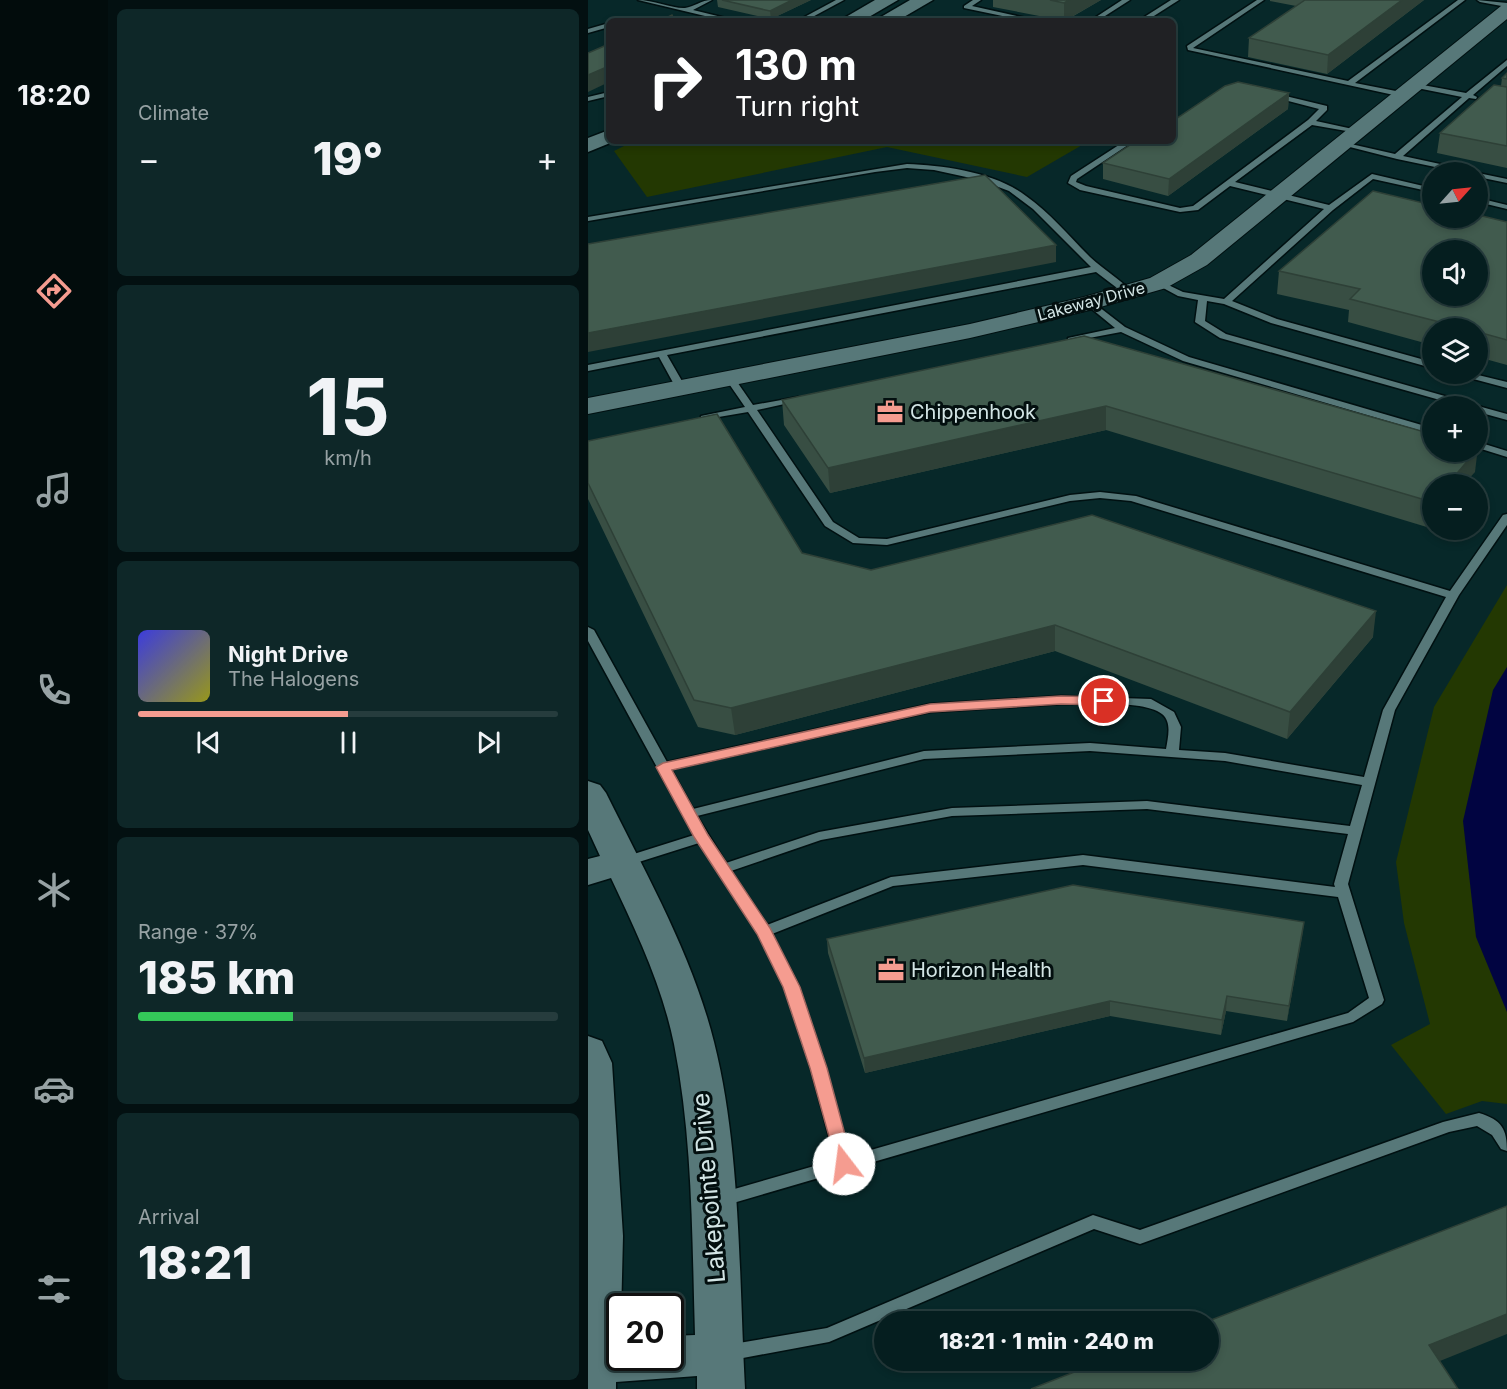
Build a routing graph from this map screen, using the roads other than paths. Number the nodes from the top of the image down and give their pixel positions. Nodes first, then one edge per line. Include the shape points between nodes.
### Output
1 (641, 0) edge
2 (709, 0) edge
3 (841, 0) edge
4 (924, 0) edge
5 (978, 0) edge
6 (1127, 0) edge
7 (1176, 0) edge
8 (1261, 0) edge
9 (1462, 0) edge
10 (1480, 0) edge
11 (1507, 5) edge
12 (686, 10) junction
13 (1507, 10) edge
14 (888, 12) edge
15 (722, 18) edge
16 (806, 18) edge
17 (861, 18) edge
18 (906, 18) edge
19 (1022, 18) edge
20 (1104, 18) edge
21 (1146, 18) edge
22 (606, 26) edge
23 (588, 31) edge
24 (1507, 62) edge
25 (1349, 84) junction
26 (1409, 90) junction
27 (1263, 92) edge
28 (606, 95) edge
29 (1468, 96) junction
30 (1478, 98) edge
31 (588, 99) edge
32 (1311, 122) junction
33 (1350, 138) junction
34 (1125, 144) edge
35 (1397, 157) junction
36 (1422, 162) edge
37 (1488, 177) edge
38 (1507, 181) edge
39 (1229, 183) junction
40 (1422, 188) edge
41 (1350, 192) junction
42 (1280, 195) junction
43 (1361, 195) dead end
44 (1488, 202) edge
45 (1507, 207) edge
46 (1330, 208) junction
47 (588, 219) edge
48 (1096, 269) junction
49 (1158, 283) junction
50 (1128, 292) junction
51 (1203, 299) junction
52 (1226, 302) junction
53 (1090, 303) junction
54 (1122, 329) junction
55 (1064, 341) edge
56 (663, 356) junction
57 (1422, 362) edge
58 (588, 368) edge
59 (730, 378) junction
60 (1488, 380) edge
61 (1507, 385) edge
62 (681, 388) junction
63 (808, 396) edge
64 (1435, 396) edge
65 (588, 406) edge
66 (750, 408) junction
67 (1488, 412) edge
68 (1507, 417) edge
69 (692, 421) edge
70 (1422, 428) edge
71 (1488, 448) edge
72 (1507, 454) edge
73 (1507, 517) edge
74 (1453, 595) junction
75 (588, 630) edge
76 (1172, 753) junction
77 (663, 767) junction
78 (1369, 782) junction
79 (588, 793) edge
80 (689, 814) junction
81 (1355, 831) junction
82 (702, 837) junction
83 (605, 867) edge
84 (723, 869) junction
85 (1344, 893) junction
86 (764, 932) junction
87 (588, 1052) edge
88 (1507, 1145) edge
89 (844, 1164) junction
90 (713, 1201) junction
91 (684, 1361) edge
92 (613, 1371) edge
93 (721, 1371) edge
94 (593, 1376) edge

1 - 12 lane
2 - 12 lane
3 - 16 lane
4 - 14 main road
5 - 19 lane via 966,7
6 - 20 lane via 1099,17
7 - 21 lane
8 - 25 lane via 1190,49
9 - 25 lane
10 - 11 lane
12 - 15 lane
13 - 26 street, Lakeway Drive
14 - 17 main road
14 - 18 lane
22 - 23 lane
24 - 29 lane
25 - 26 lane
26 - 29 lane
26 - 33 street, Lakeway Drive
27 - 32 lane via 1324,108
28 - 31 lane
29 - 30 lane
29 - 35 lane
32 - 33 lane
32 - 39 lane
33 - 35 lane
33 - 42 street, Lakeway Drive
34 - 39 lane via 1072,183 1180,210 1195,208
35 - 36 lane
37 - 38 lane
39 - 42 lane
40 - 41 lane via 1372,176
41 - 43 lane
41 - 46 lane
42 - 46 lane
42 - 49 street, Lakeway Drive via 1198,260
44 - 45 lane
46 - 52 lane
47 - 48 lane via 875,170 934,168 1005,186 1023,197
48 - 50 lane
48 - 56 lane
49 - 50 street, Lakeway Drive
49 - 51 lane
50 - 53 street, Lakeway Drive
51 - 52 lane
51 - 64 lane via 1200,322 1223,336
52 - 57 lane via 1274,321
53 - 54 lane
53 - 59 street, Lakeway Drive
54 - 55 lane
54 - 70 lane via 1186,359
56 - 58 lane
56 - 62 lane
59 - 62 street, Lakeway Drive
59 - 66 lane
60 - 61 lane
62 - 65 street, Lakeway Drive
63 - 66 lane
66 - 69 lane
66 - 74 lane via 829,525 857,541 887,542 1070,498 1100,495 1132,498
67 - 68 lane
71 - 72 lane
73 - 74 lane
74 - 78 lane via 1389,710
75 - 77 lane
76 - 77 lane via 1175,727 1168,712 1147,702 1061,700 930,708
76 - 78 lane via 1226,757
76 - 80 lane via 1090,747 924,754
77 - 80 lane
78 - 81 lane
79 - 83 main road, Lakepointe Drive
80 - 82 lane
81 - 84 lane via 1147,805 952,812 819,836
81 - 85 lane via 1341,884
82 - 83 lane
82 - 84 lane
83 - 90 main road, Lakepointe Drive via 667,956 694,1042 710,1138
84 - 86 lane
85 - 86 lane via 1083,860 891,882
85 - 89 lane via 1377,1000 1353,1017
86 - 89 lane via 792,987
87 - 94 main road via 601,1236
88 - 93 lane via 1497,1131 1479,1119 1448,1126 1140,1237 1093,1221 830,1335
89 - 90 lane
90 - 93 main road, Lakepointe Drive
91 - 93 main road
92 - 94 main road

